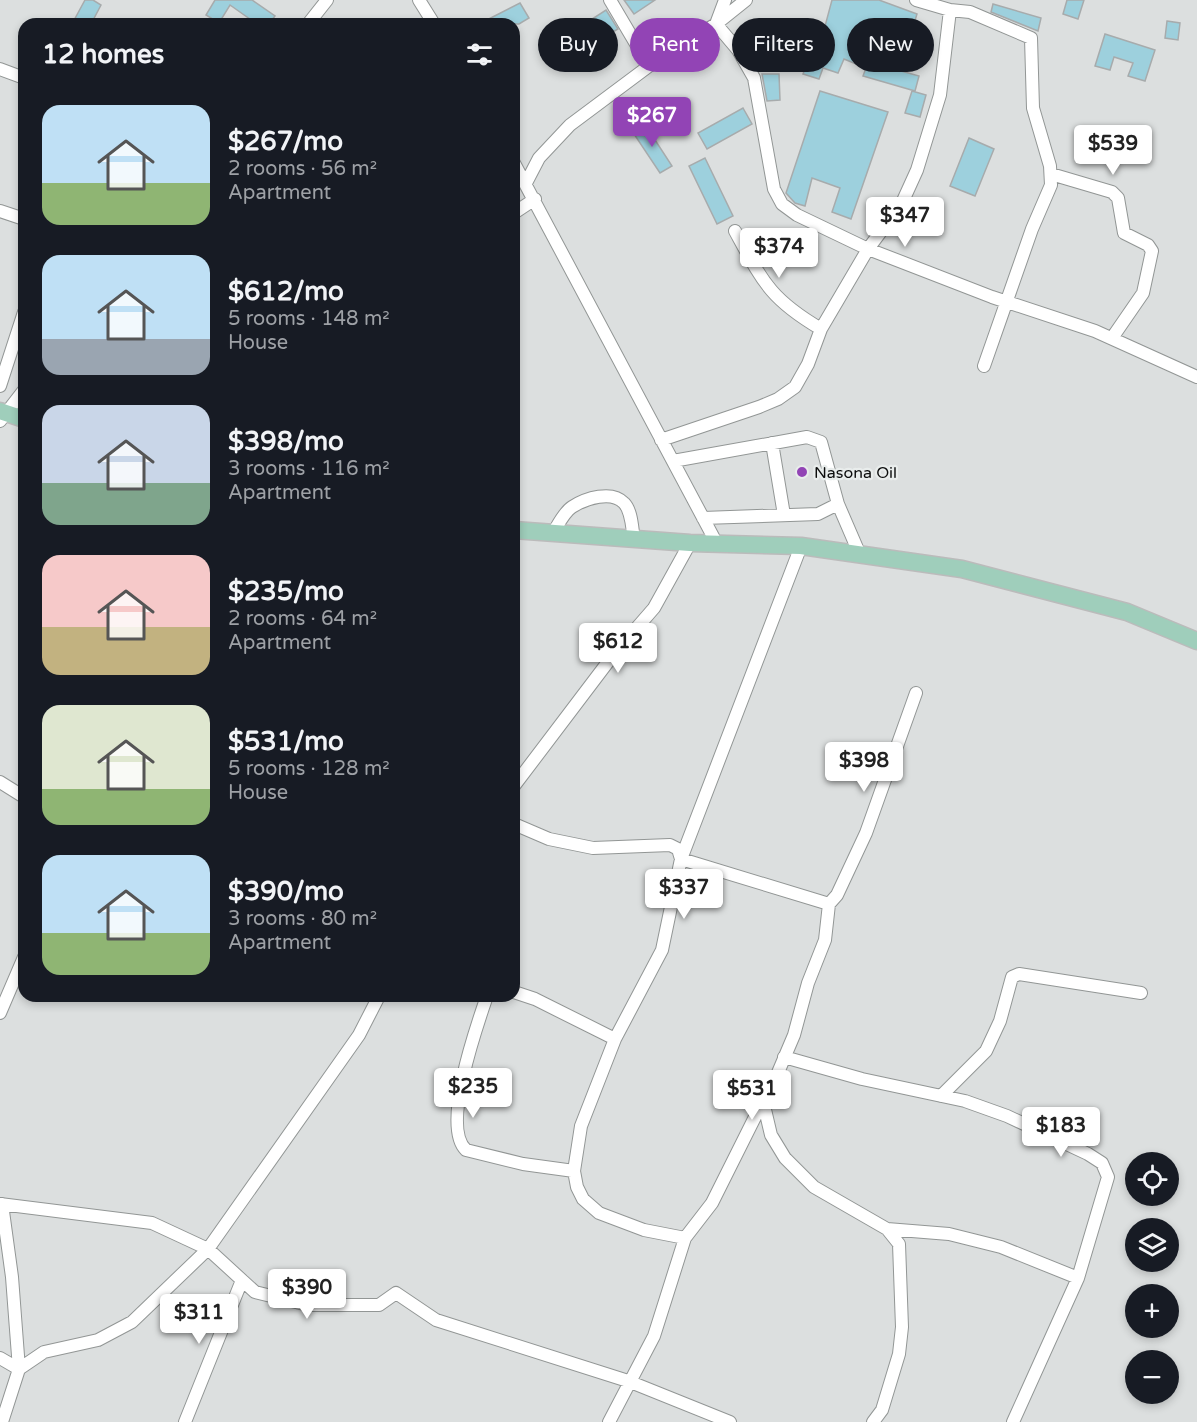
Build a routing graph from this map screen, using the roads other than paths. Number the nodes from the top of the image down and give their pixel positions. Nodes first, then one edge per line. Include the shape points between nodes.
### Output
1 (327, 0) edge
2 (419, 0) edge
3 (610, 0) edge
4 (725, 0) edge
5 (746, 0) edge
6 (916, 0) edge
7 (950, 10) junction
8 (313, 18) edge
9 (430, 18) edge
10 (718, 18) edge
11 (720, 21) edge
12 (720, 29) edge
13 (630, 34) edge
14 (0, 69) edge
15 (641, 72) edge
16 (18, 76) edge
17 (520, 173) edge
18 (1051, 174) junction
19 (526, 183) junction
20 (535, 199) junction
21 (520, 209) edge
22 (0, 211) edge
23 (18, 217) edge
24 (735, 231) dead end
25 (868, 249) junction
26 (1007, 302) junction
27 (821, 329) junction
28 (18, 330) edge
29 (1112, 338) junction
30 (984, 366) dead end
31 (1197, 377) edge
32 (0, 386) edge
33 (18, 397) edge
34 (2, 415) edge
35 (18, 418) edge
36 (661, 440) junction
37 (772, 443) junction
38 (673, 462) junction
39 (838, 504) junction
40 (784, 515) junction
41 (703, 518) junction
42 (520, 530) edge
43 (553, 533) junction
44 (633, 539) junction
45 (690, 543) junction
46 (717, 544) junction
47 (801, 546) junction
48 (860, 555) junction
49 (1197, 640) edge
50 (915, 693) dead end
51 (520, 778) edge
52 (0, 782) edge
53 (18, 793) edge
54 (520, 827) edge
55 (681, 859) junction
56 (830, 903) junction
57 (18, 971) edge
58 (1141, 993) dead end
59 (520, 994) edge
60 (376, 1002) edge
61 (485, 1002) edge
62 (0, 1013) edge
63 (615, 1039) junction
64 (784, 1057) junction
65 (941, 1096) junction
66 (763, 1101) junction
67 (574, 1171) junction
68 (1, 1204) edge
69 (887, 1229) junction
70 (685, 1239) junction
71 (208, 1249) junction
72 (1078, 1278) junction
73 (242, 1280) junction
74 (17, 1352) junction
75 (0, 1358) edge
76 (31, 1359) junction
77 (19, 1369) junction
78 (628, 1381) junction
79 (2, 1422) edge
80 (185, 1422) edge
81 (609, 1422) edge
82 (730, 1422) edge
83 (873, 1422) edge
84 (1013, 1422) edge

1 - 8 street
2 - 9 street
3 - 13 street
4 - 10 street
5 - 11 street
6 - 7 street
7 - 18 street via 970,12 1031,38 1034,108
7 - 25 street via 940,95 917,170 902,203
12 - 25 street via 754,78 774,189 782,204
14 - 16 street
15 - 19 street via 570,125 539,158
17 - 19 street
18 - 26 street via 1051,185
18 - 29 street via 1112,192 1118,198 1125,233 1152,250 1143,293
19 - 20 street
20 - 21 street
20 - 36 street
22 - 23 street
24 - 27 street via 766,288 793,313
25 - 26 street
25 - 27 street
26 - 29 street
26 - 30 street
27 - 36 street via 795,387 778,399
28 - 32 street
29 - 31 street
33 - 34 street
34 - 35 main road
36 - 38 street
37 - 38 street
37 - 39 street via 807,437 821,442
37 - 40 street
38 - 41 street
39 - 40 street via 818,514
39 - 48 street
40 - 41 street
41 - 46 street
42 - 43 main road
43 - 44 main road
43 - 44 street via 571,507 591,498 612,496 628,509
44 - 45 main road
45 - 46 main road
45 - 51 street via 654,608
46 - 47 main road
47 - 48 main road
47 - 55 street
48 - 49 main road via 962,569 1076,597
50 - 56 street via 866,833
52 - 53 street
54 - 55 street via 549,839 593,848 670,845 678,849
55 - 56 street
55 - 63 street via 662,950
56 - 64 street via 825,940
57 - 62 street
58 - 65 street via 1019,974 1012,977 1000,1021 986,1051
59 - 63 street
60 - 71 street via 360,1035
61 - 67 street via 465,1062 460,1144 466,1150 523,1164
63 - 67 street via 581,1126
64 - 65 street
64 - 66 street
65 - 72 street via 1007,1116 1102,1163 1108,1177
66 - 69 street via 771,1135 785,1158 814,1187
66 - 70 street via 712,1203
67 - 70 street via 583,1199 599,1214
68 - 71 street via 152,1222
68 - 74 street via 12,1277
69 - 72 street via 949,1234 1001,1247
69 - 83 street via 899,1244 902,1327 899,1354 882,1410
70 - 78 street via 654,1336
71 - 73 street
71 - 76 street via 132,1322 98,1341 44,1352
72 - 84 street
73 - 78 street via 255,1292 308,1305 379,1305 396,1293 436,1320
73 - 80 street
74 - 76 street
74 - 77 street
75 - 77 street
76 - 77 street
77 - 79 street
78 - 81 street
78 - 82 street

